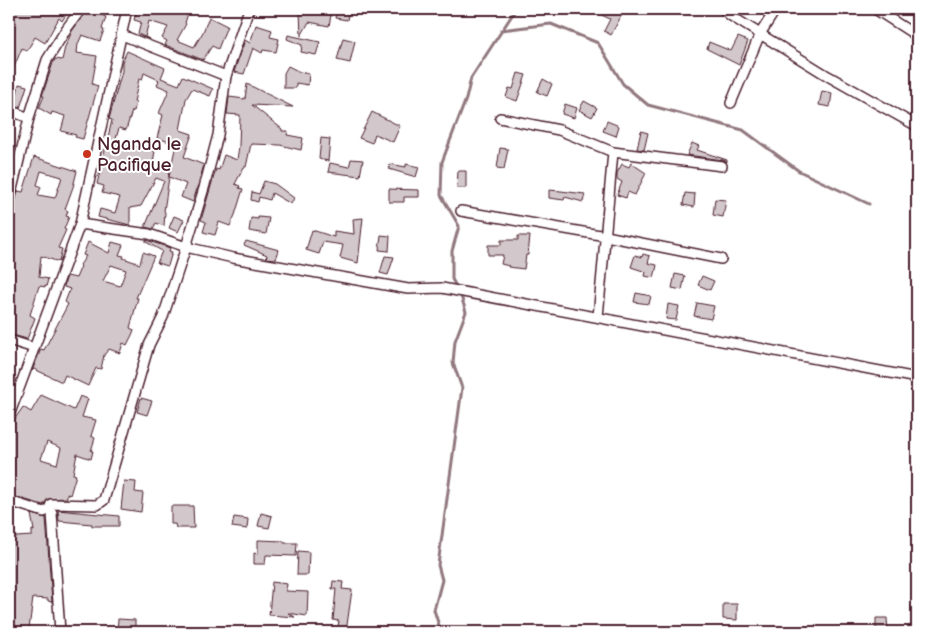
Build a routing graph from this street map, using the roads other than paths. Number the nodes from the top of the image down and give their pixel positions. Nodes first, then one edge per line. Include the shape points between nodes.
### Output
1 (81, 9) edge
2 (248, 9) edge
3 (723, 9) edge
4 (776, 9) edge
5 (875, 9) edge
6 (125, 10) edge
7 (760, 34) junction
8 (122, 35) junction
9 (917, 36) edge
10 (226, 76) junction
11 (731, 103) dead end
12 (9, 110) edge
13 (29, 118) junction
14 (500, 118) dead end
15 (917, 126) edge
16 (613, 152) junction
17 (722, 166) dead end
18 (9, 202) edge
19 (461, 211) dead end
20 (80, 224) junction
21 (606, 236) junction
22 (186, 247) junction
23 (721, 260) dead end
24 (598, 317) junction
25 (9, 340) edge
26 (34, 348) junction
27 (917, 378) edge
28 (9, 416) edge
29 (9, 501) edge
30 (48, 509) junction
31 (60, 632) edge

1 - 13 street via 47,60
2 - 10 street
3 - 7 street
4 - 7 street
5 - 9 street
6 - 8 street
7 - 11 street
7 - 15 street
8 - 10 street
8 - 20 street
10 - 22 street via 218,135
12 - 13 street
13 - 18 street
14 - 16 street via 559,130
16 - 17 street
16 - 21 street
19 - 21 street
20 - 22 street via 149,234
20 - 26 street
21 - 23 street
21 - 24 street
22 - 24 street via 408,289 442,288
22 - 30 street via 149,345 104,500 97,505 51,504
24 - 27 street
25 - 26 street
26 - 28 street
29 - 30 street via 44,512
30 - 31 street via 52,513

